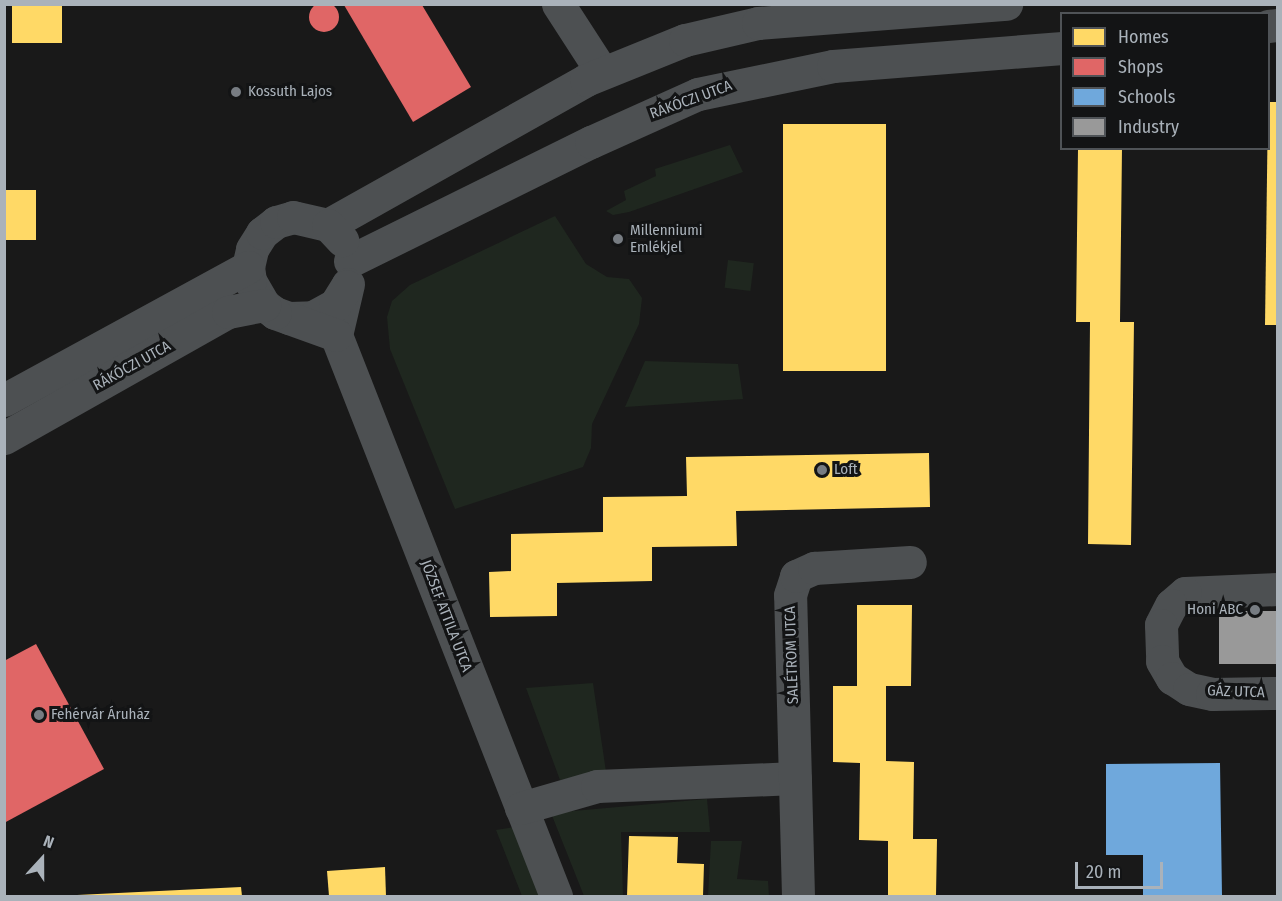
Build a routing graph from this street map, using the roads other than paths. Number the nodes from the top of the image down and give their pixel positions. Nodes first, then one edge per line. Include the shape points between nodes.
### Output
1 (558, 4) edge
2 (1006, 4) edge
3 (1060, 48) edge
4 (602, 72) junction
5 (328, 225) junction
6 (248, 267) junction
7 (349, 272) junction
8 (276, 311) junction
9 (336, 335) junction
10 (4, 400) edge
11 (4, 438) edge
12 (910, 562) dead end
13 (1270, 589) edge
14 (1278, 693) edge
15 (795, 778) junction
16 (521, 808) junction
17 (556, 897) edge
18 (798, 897) edge

1 - 4 street
2 - 4 street via 758,23 685,40
3 - 7 street, RÁKÓCZI UTCA via 833,66 709,91 591,142
4 - 5 street
5 - 6 street via 311,218 293,217 276,222 262,233 252,249
5 - 7 street via 339,234
6 - 8 street via 250,281
6 - 10 street, RÁKÓCZI UTCA
7 - 8 street, RÁKÓCZI UTCA via 335,305 314,317
7 - 9 street
8 - 9 street
8 - 11 street, RÁKÓCZI UTCA via 228,312
9 - 16 street, JÓZSEF ATTILA UTCA
12 - 15 street, SALÉTROM UTCA via 814,568 796,576 790,595
13 - 14 street, GÁZ UTCA via 1185,593 1171,605 1161,625 1162,661 1172,678 1189,689 1212,694
15 - 16 street via 597,786
15 - 18 street, SALÉTROM UTCA
16 - 17 street, JÓZSEF ATTILA UTCA

